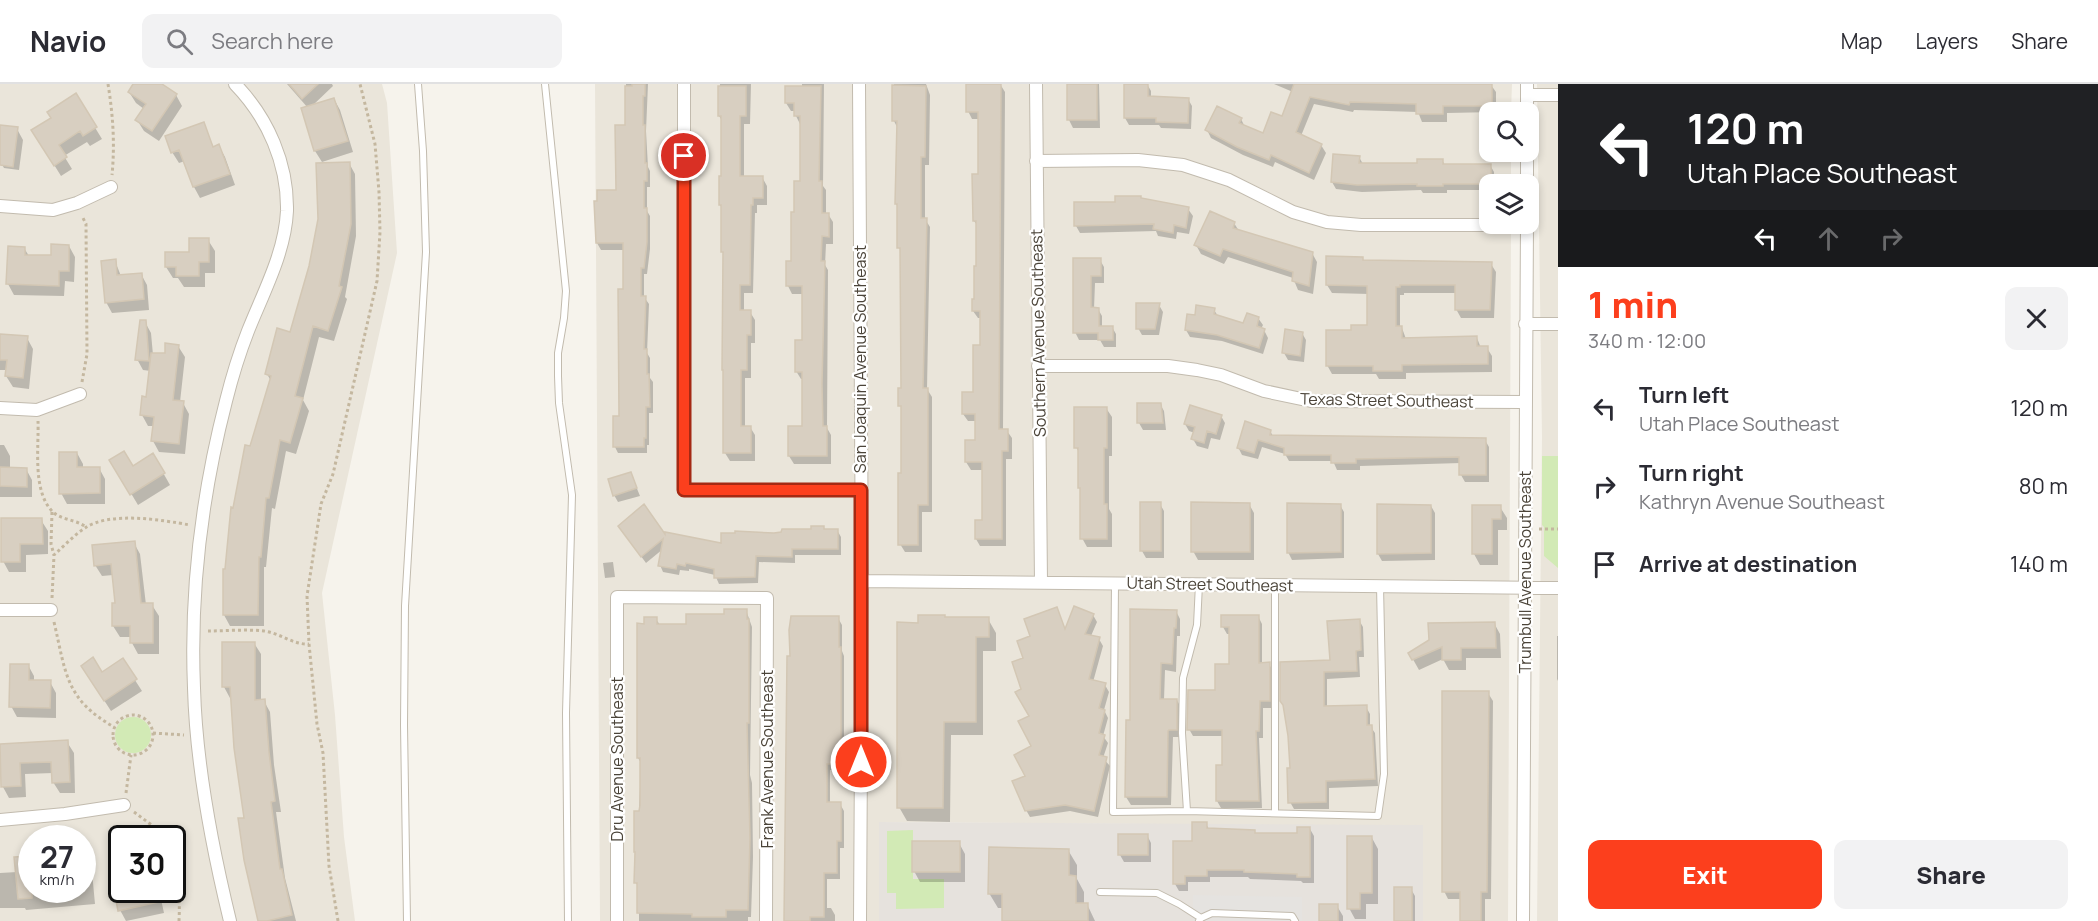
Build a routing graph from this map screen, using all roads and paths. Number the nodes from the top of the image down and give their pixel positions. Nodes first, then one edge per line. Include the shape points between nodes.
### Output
1 (108, 84) edge
2 (236, 84) edge
3 (360, 84) edge
4 (418, 84) edge
5 (544, 84) edge
6 (684, 84) edge
7 (859, 84) edge
8 (1036, 84) edge
9 (1527, 89) edge
10 (1558, 95) edge
11 (1036, 161) junction
12 (111, 187) joint
13 (77, 203) junction
14 (0, 206) edge
15 (1479, 224) edge
16 (1527, 234) edge
17 (1525, 324) junction
18 (1558, 324) edge
19 (1038, 366) junction
20 (80, 394) joint
21 (1525, 402) junction
22 (0, 408) edge
23 (37, 410) junction
24 (861, 490) junction
25 (52, 512) junction
26 (86, 527) junction
27 (201, 527) junction
28 (1539, 530) dead end
29 (1558, 530) edge
30 (54, 555) junction
31 (861, 581) junction
32 (1041, 582) junction
33 (1115, 583) junction
34 (1199, 584) junction
35 (1275, 585) junction
36 (1380, 586) junction
37 (1525, 588) junction
38 (1558, 588) edge
39 (767, 597) joint
40 (0, 610) edge
41 (51, 610) junction
42 (208, 631) dead end
43 (309, 644) junction
44 (114, 727) junction
45 (153, 733) junction
46 (184, 735) dead end
47 (131, 755) junction
48 (124, 805) junction
49 (1186, 811) junction
50 (1275, 813) junction
51 (0, 820) edge
52 (152, 825) edge
53 (1100, 892) dead end
54 (180, 903) edge
55 (1200, 919) edge
56 (179, 921) edge
57 (230, 921) edge
58 (338, 921) edge
59 (407, 921) edge
60 (568, 921) edge
61 (617, 921) edge
62 (766, 921) edge
63 (860, 921) edge
64 (1295, 921) edge
65 (1523, 921) edge

1 - 12 path via 114,147
2 - 27 street via 270,131 284,177 287,213 275,264 226,400
3 - 43 path via 375,144 380,232 377,281 333,474 321,504 307,596
4 - 59 lane via 426,252 405,606
5 - 60 lane via 566,291 558,353 559,394 572,495 566,713
6 - 24 street via 684,490
7 - 24 street, San Joaquin Avenue Southeast
8 - 11 street, Southern Avenue Southeast
9 - 10 street
11 - 15 street via 1138,160 1183,165 1229,180 1293,213 1327,222
11 - 19 street, Southern Avenue Southeast
12 - 13 street
13 - 14 street via 53,210
13 - 20 path via 86,224 87,354
16 - 17 street, Trumbull Avenue Southeast
17 - 18 street
17 - 21 street, Trumbull Avenue Southeast
19 - 21 street, Texas Street Southeast via 1168,366 1221,375 1264,391 1311,401
19 - 32 street, Southern Avenue Southeast
20 - 23 street
21 - 37 street, Trumbull Avenue Southeast
22 - 23 street
23 - 25 path via 42,492
24 - 31 street, San Joaquin Avenue Southeast
25 - 26 path
25 - 30 path
26 - 27 path via 104,520 154,518
26 - 30 path
27 - 57 street via 194,689 204,787
28 - 29 path
30 - 41 path
31 - 32 street, Utah Street Southeast
31 - 63 street, San Joaquin Avenue Southeast
32 - 33 street, Utah Street Southeast
33 - 34 street, Utah Street Southeast
33 - 49 lane via 1113,812
34 - 35 street, Utah Street Southeast
34 - 49 lane via 1197,625 1183,678
35 - 36 street, Utah Street Southeast
35 - 50 lane
36 - 37 street, Utah Street Southeast
36 - 50 lane via 1384,774 1378,816
37 - 38 street, Utah Street Southeast
37 - 65 street, Trumbull Avenue Southeast
39 - 61 street, Dru Avenue Southeast via 617,597
39 - 62 street, Frank Avenue Southeast
40 - 41 street
41 - 44 path via 73,692
42 - 43 path via 264,631 301,645
43 - 58 path via 323,753 329,866
44 - 45 path via 123,717 136,715 148,721
44 - 47 path via 113,739 119,750
45 - 46 path
45 - 47 path via 147,749
47 - 48 path
48 - 51 street
48 - 52 path
49 - 50 lane
53 - 55 lane via 1156,893
54 - 56 path
55 - 64 lane via 1212,913 1292,916

